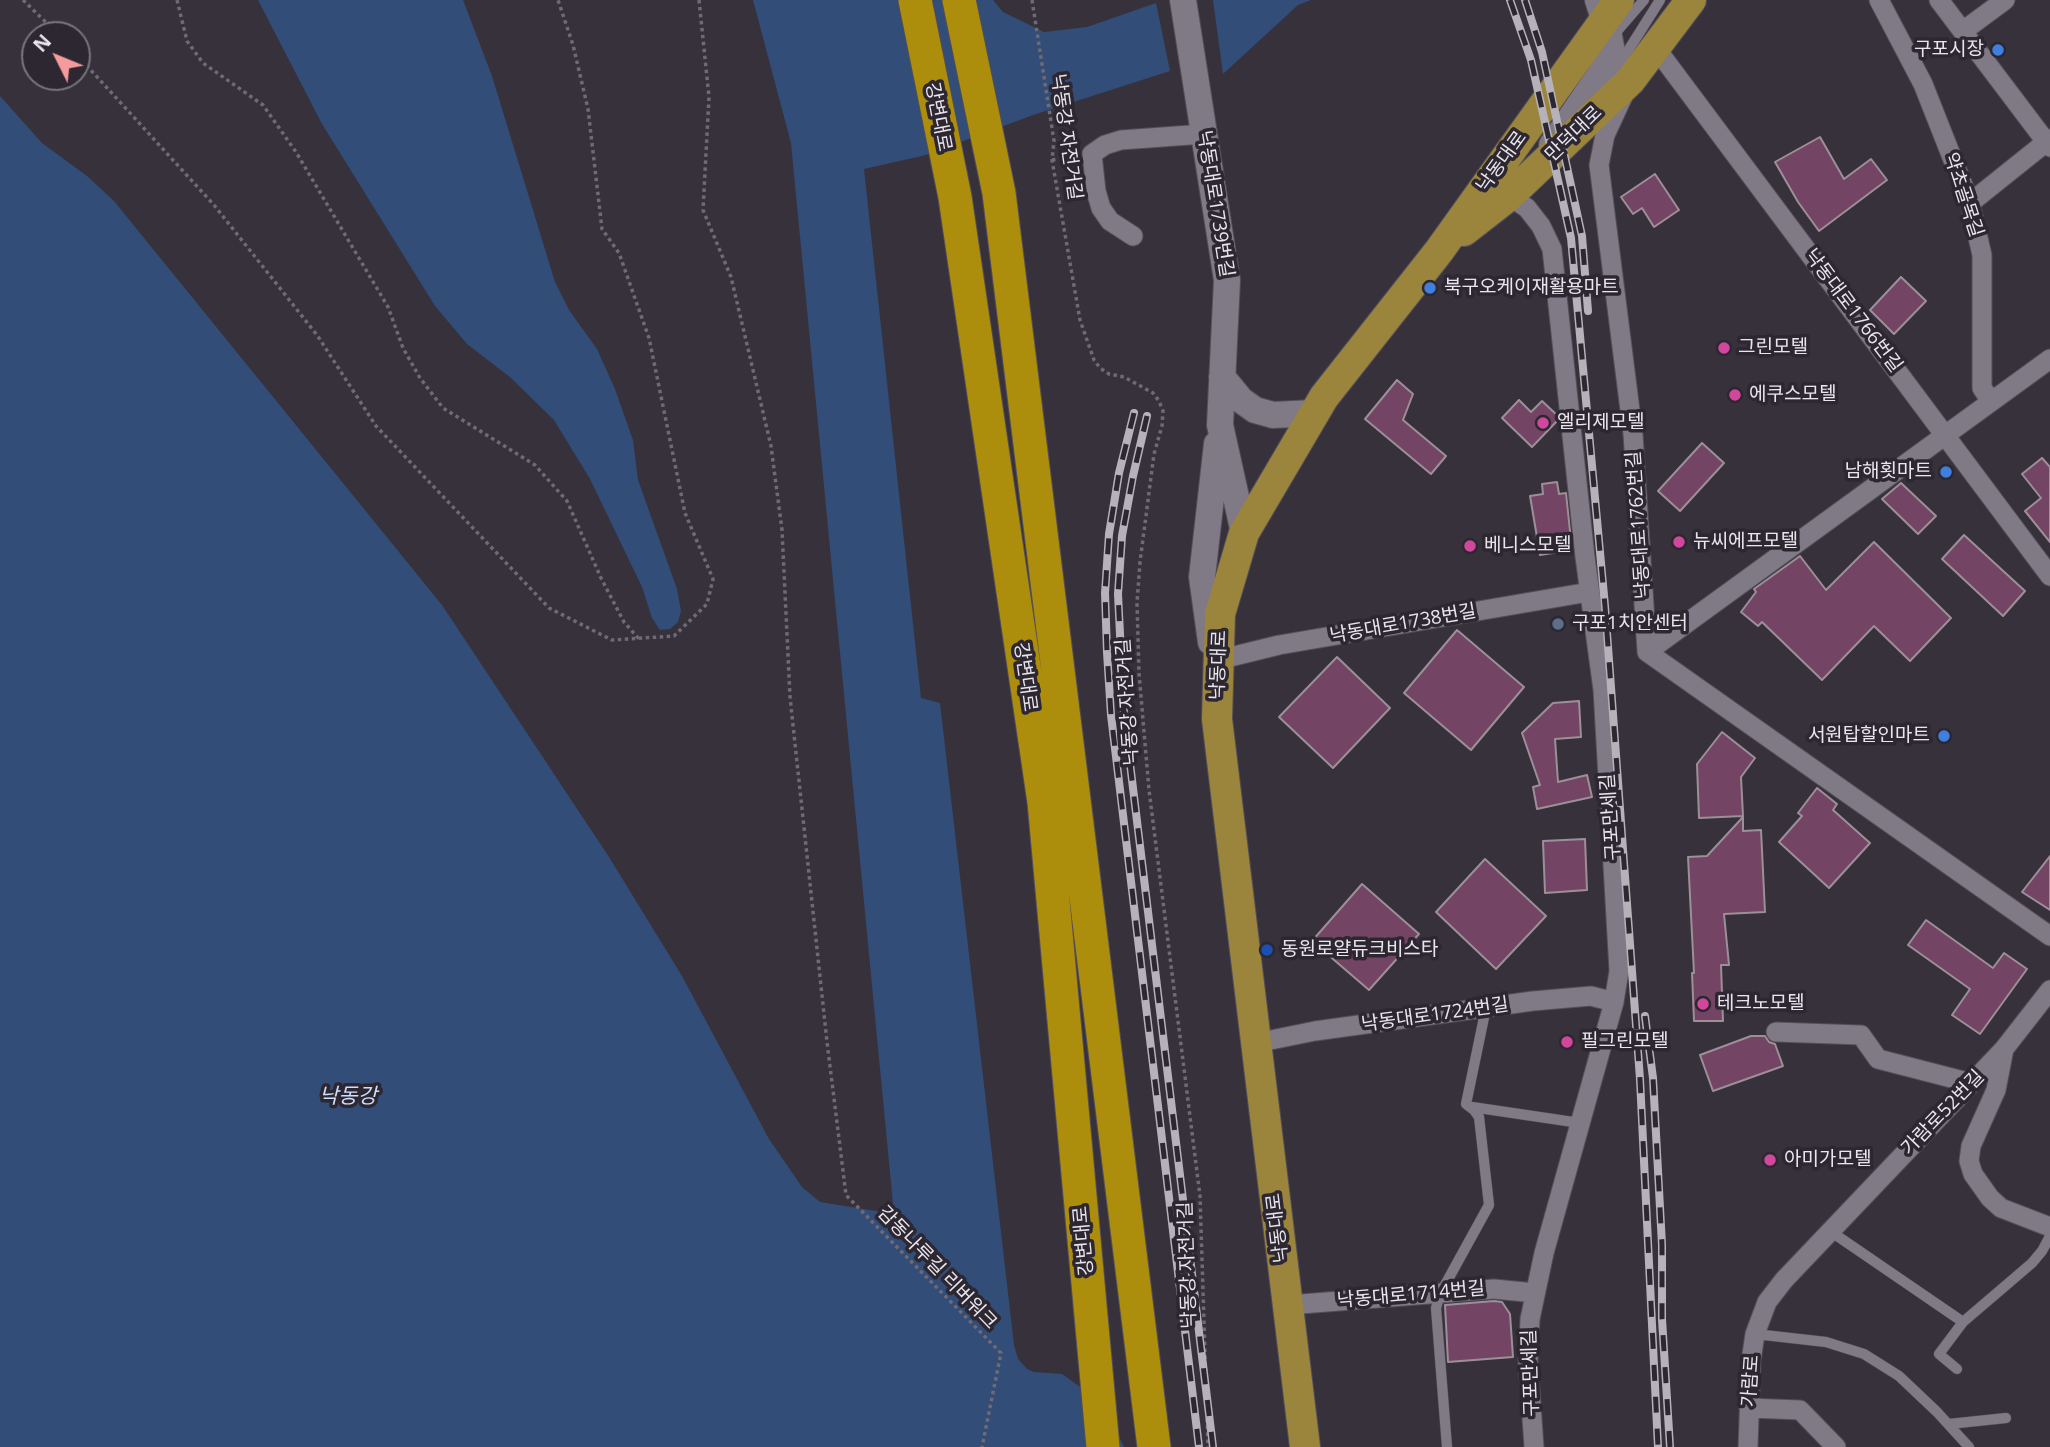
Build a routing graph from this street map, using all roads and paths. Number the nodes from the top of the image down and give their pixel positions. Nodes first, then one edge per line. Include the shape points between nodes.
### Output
1 (23, 0) edge
2 (177, 0) edge
3 (558, 0) edge
4 (699, 0) edge
5 (915, 0) edge
6 (959, 0) edge
7 (1032, 0) edge
8 (1183, 0) edge
9 (1581, 0) edge
10 (1644, 0) edge
11 (1660, 0) edge
12 (1691, 0) edge
13 (1879, 0) edge
14 (1939, 0) edge
15 (2005, 0) edge
16 (45, 21) edge
17 (1604, 21) edge
18 (1963, 31) junction
19 (1655, 47) junction
20 (91, 70) edge
21 (1630, 81) junction
22 (1204, 134) junction
23 (2049, 143) edge
24 (1564, 145) junction
25 (1532, 175) junction
26 (1509, 196) junction
27 (1970, 203) junction
28 (1133, 236) dead end
29 (1439, 251) junction
30 (2050, 359) edge
31 (1222, 377) junction
32 (1991, 401) junction
33 (1314, 413) junction
34 (1220, 425) junction
35 (1946, 433) junction
36 (1244, 533) junction
37 (2050, 576) edge
38 (1590, 592) junction
39 (639, 639) junction
40 (1647, 652) junction
41 (1218, 673) junction
42 (2050, 936) edge
43 (2050, 990) edge
44 (1614, 1002) junction
45 (1486, 1007) junction
46 (1776, 1032) dead end
47 (1256, 1043) junction
48 (2004, 1049) junction
49 (1971, 1083) junction
50 (1472, 1107) junction
51 (1580, 1123) junction
52 (2050, 1227) edge
53 (1830, 1231) junction
54 (2050, 1236) edge
55 (1535, 1293) junction
56 (1440, 1294) junction
57 (1288, 1305) junction
58 (1963, 1321) junction
59 (1758, 1325) junction
60 (1957, 1369) dead end
61 (1749, 1408) junction
62 (2006, 1418) dead end
63 (1949, 1424) junction
64 (982, 1447) edge
65 (1103, 1447) edge
66 (1154, 1447) edge
67 (1208, 1447) edge
68 (1306, 1447) edge
69 (1447, 1447) edge
70 (1534, 1447) edge
71 (1748, 1447) edge
72 (1836, 1447) edge
73 (1969, 1447) edge

1 - 16 path
2 - 39 path via 187,41 204,62 263,105 296,152 388,307 420,378 443,408 535,465 567,501 601,578 624,622
3 - 39 path via 588,108 601,229 619,253 649,338 685,513 713,579 708,604 674,636
4 - 64 path, 감동나루길 리버워크 via 709,97 703,210 731,277 771,446 782,530 790,697 846,1195 1000,1353
5 - 65 highway, 강변대로 via 955,197 1044,802
6 - 66 highway, 강변대로 via 999,193
7 - 67 path, 낙동강 자전거길 via 1054,141 1052,160 1080,320 1100,368 1153,393 1163,411 1140,562 1139,673 1149,790 1200,1196
8 - 22 street, 낙동대로1739번길
9 - 17 street via 1587,17
10 - 17 lane
11 - 24 lane
12 - 19 main road, 만덕대로
13 - 27 street, 약초골목길 via 1923,84
14 - 18 street
15 - 18 street
17 - 25 street via 1612,52
17 - 29 main road, 낙동대로
18 - 23 street
19 - 21 main road, 만덕대로
19 - 35 street, 낙동대로1766번길
20 - 39 path via 214,205 317,335 376,426 481,538 549,608 612,640
21 - 24 main road, 만덕대로
21 - 40 street, 낙동대로1762번길 via 1605,135 1599,165 1633,434
22 - 28 street via 1121,140 1092,154 1101,208 1110,221
22 - 31 street, 낙동대로1739번길 via 1227,280
23 - 27 street
24 - 25 main road, 만덕대로
25 - 26 main road, 만덕대로
26 - 29 main road, 만덕대로
26 - 38 street, 구포만세길 via 1527,208 1552,249
27 - 32 street, 약초골목길 via 1982,256 1982,388
29 - 33 main road, 낙동대로
30 - 32 street
31 - 33 street via 1255,411
31 - 34 street, 낙동대로1739번길
32 - 35 street
33 - 36 main road, 낙동대로
34 - 36 street, 낙동대로1739번길
34 - 41 street via 1202,577
35 - 37 street, 낙동대로1766번길
35 - 40 street
36 - 41 main road, 낙동대로 via 1220,614
38 - 41 street, 낙동대로1738번길 via 1279,645
38 - 44 street, 구포만세길 via 1603,690 1616,906 1619,971
40 - 42 street
41 - 47 main road, 낙동대로 via 1217,719
43 - 48 street, 가람로52번길
44 - 45 street, 낙동대로1724번길 via 1591,996
44 - 51 street, 구포만세길
45 - 47 street, 낙동대로1724번길
45 - 50 lane via 1466,1104
46 - 49 street via 1861,1035 1878,1059
47 - 57 main road, 낙동대로
48 - 49 street, 가람로52번길
48 - 52 street via 1996,1090 1970,1146 1969,1161 1973,1174 2001,1208
49 - 53 street, 가람로52번길
50 - 51 lane
50 - 56 lane via 1479,1117 1489,1205
51 - 55 street, 구포만세길
53 - 58 lane
53 - 59 street, 가람로52번길 via 1780,1285
54 - 58 lane via 2032,1263
55 - 56 street, 낙동대로1714번길 via 1494,1289
55 - 70 street, 구포만세길 via 1528,1339
56 - 57 street, 낙동대로1714번길
56 - 69 lane via 1436,1308
57 - 68 main road, 낙동대로
58 - 60 lane via 1939,1354
59 - 61 street, 가람로
59 - 63 lane via 1864,1354 1899,1376
61 - 71 street, 가람로
61 - 72 street via 1800,1410
62 - 63 lane
63 - 73 lane

